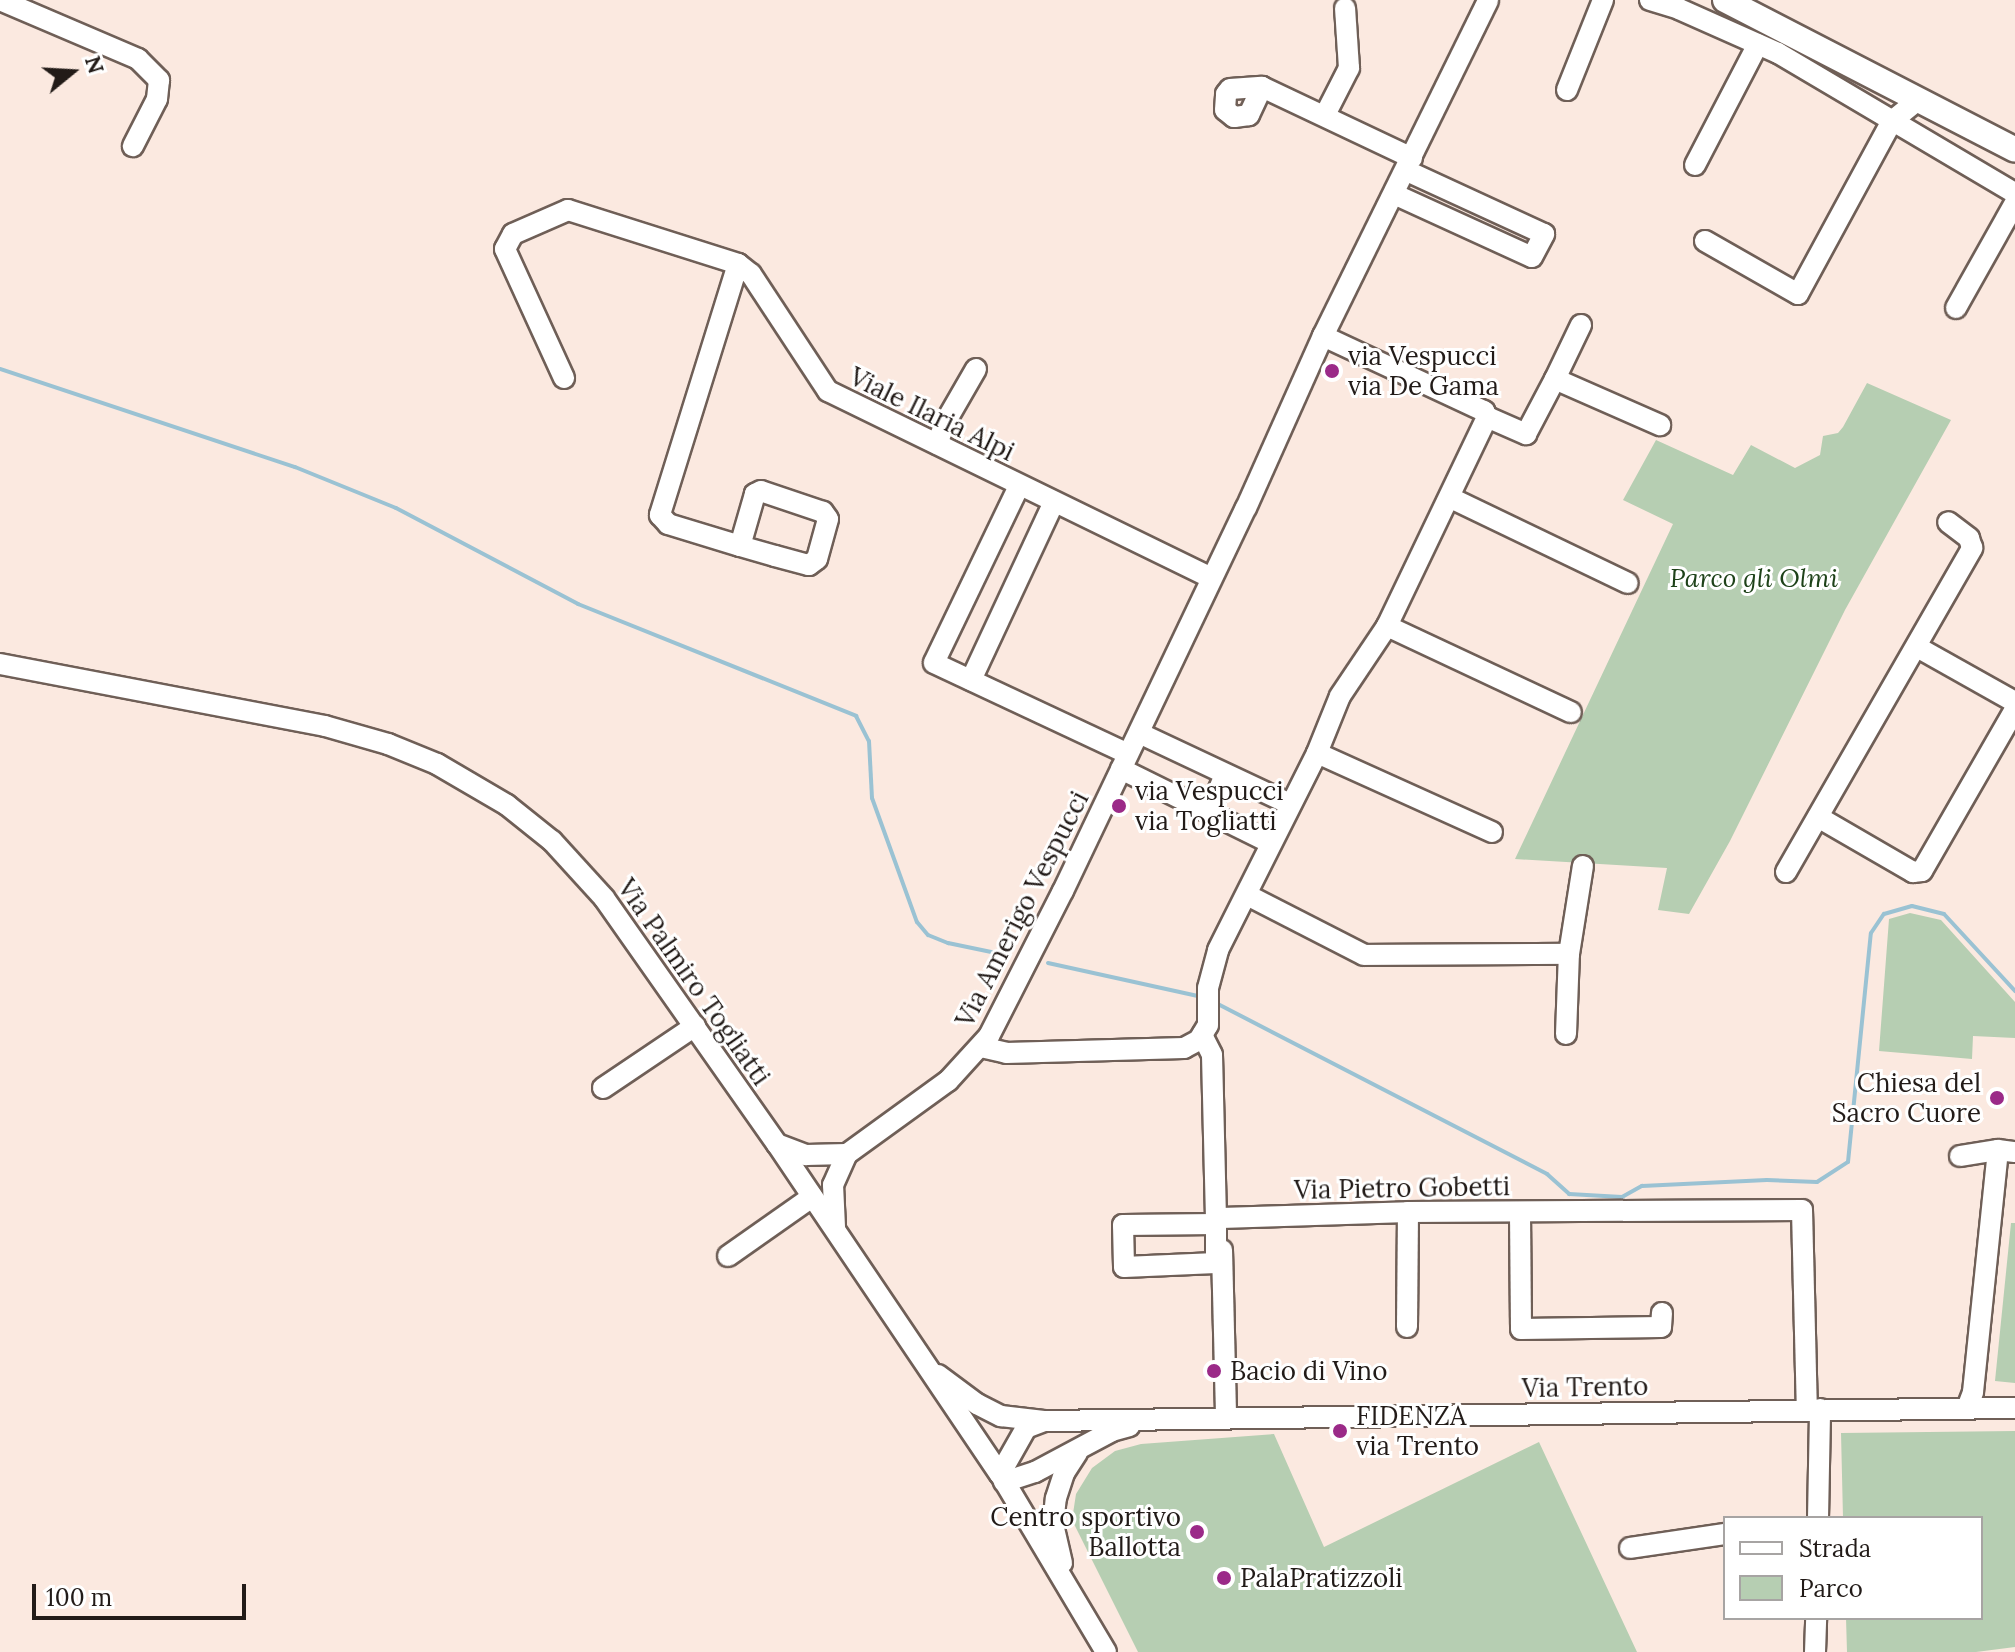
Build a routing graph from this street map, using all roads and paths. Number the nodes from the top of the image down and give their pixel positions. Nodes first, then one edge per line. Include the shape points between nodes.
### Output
1 (0, 0) edge
2 (1488, 0) edge
3 (1603, 0) edge
4 (1650, 0) edge
5 (1725, 0) edge
6 (1345, 8) dead end
7 (1758, 44) junction
8 (1262, 87) dead end
9 (1897, 88) junction
10 (1567, 90) dead end
11 (1919, 99) junction
12 (1325, 115) junction
13 (1888, 119) junction
14 (133, 146) dead end
15 (2014, 149) edge
16 (1409, 165) junction
17 (1695, 165) dead end
18 (2015, 193) edge
19 (1396, 195) junction
20 (2015, 203) edge
21 (1705, 241) dead end
22 (738, 264) junction
23 (1956, 308) dead end
24 (1581, 325) dead end
25 (1323, 336) junction
26 (976, 369) dead end
27 (564, 378) dead end
28 (1555, 379) junction
29 (1487, 417) junction
30 (1660, 425) dead end
31 (937, 444) junction
32 (1019, 486) junction
33 (1451, 498) junction
34 (1054, 502) junction
35 (1948, 522) dead end
36 (740, 546) junction
37 (1210, 577) junction
38 (1628, 583) dead end
39 (1387, 626) junction
40 (1917, 647) junction
41 (0, 664) edge
42 (971, 680) junction
43 (2015, 702) edge
44 (2015, 709) edge
45 (1571, 712) dead end
46 (1139, 733) junction
47 (1317, 753) junction
48 (1125, 762) junction
49 (1225, 775) junction
50 (1290, 804) junction
51 (1209, 812) junction
52 (1818, 817) junction
53 (1492, 832) dead end
54 (1271, 843) junction
55 (1583, 866) dead end
56 (1786, 872) dead end
57 (1247, 895) junction
58 (1569, 954) junction
59 (695, 1026) junction
60 (1566, 1034) dead end
61 (1202, 1035) junction
62 (981, 1047) junction
63 (603, 1088) dead end
64 (777, 1144) junction
65 (2007, 1151) edge
66 (1960, 1156) dead end
67 (823, 1157) junction
68 (843, 1163) junction
69 (808, 1191) junction
70 (1408, 1212) junction
71 (1520, 1213) junction
72 (1218, 1220) junction
73 (837, 1234) junction
74 (728, 1256) dead end
75 (1662, 1313) dead end
76 (1407, 1327) dead end
77 (919, 1360) junction
78 (1967, 1408) junction
79 (2015, 1408) edge
80 (1226, 1409) dead end
81 (1813, 1409) junction
82 (1156, 1419) junction
83 (1044, 1421) junction
84 (1081, 1448) junction
85 (1002, 1478) junction
86 (1818, 1516) edge
87 (1723, 1534) edge
88 (1630, 1548) dead end
89 (1069, 1590) junction
90 (1816, 1620) edge
91 (1106, 1652) edge
92 (1815, 1652) edge

1 - 14 street via 138,59 159,80 157,99
2 - 16 street, Via Amerigo Vespucci
3 - 10 street
4 - 7 street
5 - 9 main road
6 - 12 street via 1349,68
7 - 13 street
7 - 17 street
8 - 12 street
9 - 11 main road
9 - 13 street
11 - 13 street
11 - 15 main road
12 - 16 street
13 - 18 street
13 - 21 street via 1798,294
16 - 19 street, Via Amerigo Vespucci
16 - 19 street via 1544,234 1532,257
19 - 25 street, Via Amerigo Vespucci
20 - 23 street
22 - 27 street via 568,210 513,234 506,243 507,259
22 - 31 street, Viale Ilaria Alpi via 751,274 828,391
22 - 36 street via 659,510 668,524
24 - 28 street
25 - 29 street via 1484,411
25 - 37 street, Via Amerigo Vespucci
26 - 31 street
28 - 29 street via 1526,434
28 - 30 street
29 - 33 street
31 - 32 street, Viale Ilaria Alpi
32 - 34 street, Viale Ilaria Alpi
32 - 42 street via 934,663
33 - 38 street
33 - 39 street
34 - 37 street, Viale Ilaria Alpi
34 - 42 street
35 - 40 street via 1969,538 1972,548
36 - 36 street via 809,565 817,559 828,519 823,512 761,491 755,494
37 - 46 street, Via Amerigo Vespucci
39 - 45 street
39 - 47 street via 1340,696
40 - 43 street
40 - 52 street
41 - 59 street, Via Palmiro Togliatti via 325,726 437,764 507,805 574,863
42 - 48 street
44 - 52 street via 1922,871 1913,872
46 - 48 street, Via Amerigo Vespucci
46 - 49 street
47 - 50 street
47 - 53 street
48 - 51 street
48 - 62 street, Via Amerigo Vespucci
49 - 50 street
49 - 51 street
50 - 54 street
51 - 54 street
52 - 56 street
54 - 57 street
55 - 58 street
57 - 58 street via 1364,955
57 - 61 street via 1214,959 1208,1025
58 - 60 street
59 - 63 street
59 - 64 street, Via Palmiro Togliatti
61 - 62 street via 1184,1048 1006,1053
61 - 72 street via 1212,1055
62 - 68 street, Via Amerigo Vespucci via 948,1081
64 - 67 street, Via Amerigo Vespucci
64 - 69 street, Via Palmiro Togliatti
65 - 66 street
65 - 78 street
67 - 68 street, Via Amerigo Vespucci
67 - 69 street via 811,1170
68 - 69 street
68 - 73 street via 832,1197
69 - 73 street, Via Palmiro Togliatti
69 - 74 street
70 - 71 street, Via Pietro Gobetti
70 - 72 street, Via Pietro Gobetti
70 - 76 street
71 - 75 street via 1521,1329 1661,1327
71 - 81 street, Via Pietro Gobetti via 1802,1210
72 - 72 street, Via Pietro Gobetti via 1216,1263 1124,1267 1123,1225
72 - 80 street
73 - 77 street, Via Palmiro Togliatti
77 - 83 street, Via Trento via 1001,1416
77 - 85 street, Via Palmiro Togliatti
78 - 79 street, Via Trento
78 - 81 street, Via Trento
81 - 82 street, Via Trento
81 - 86 street, Via Pietro Gobetti
82 - 83 street, Via Trento
82 - 84 street, Via Trento via 1112,1431
83 - 85 street via 1026,1428
84 - 85 street, Via Trento via 1046,1467
84 - 89 street via 1064,1473 1053,1525
85 - 89 street, Via Palmiro Togliatti
87 - 88 street
89 - 91 street, Via Palmiro Togliatti
90 - 92 street

